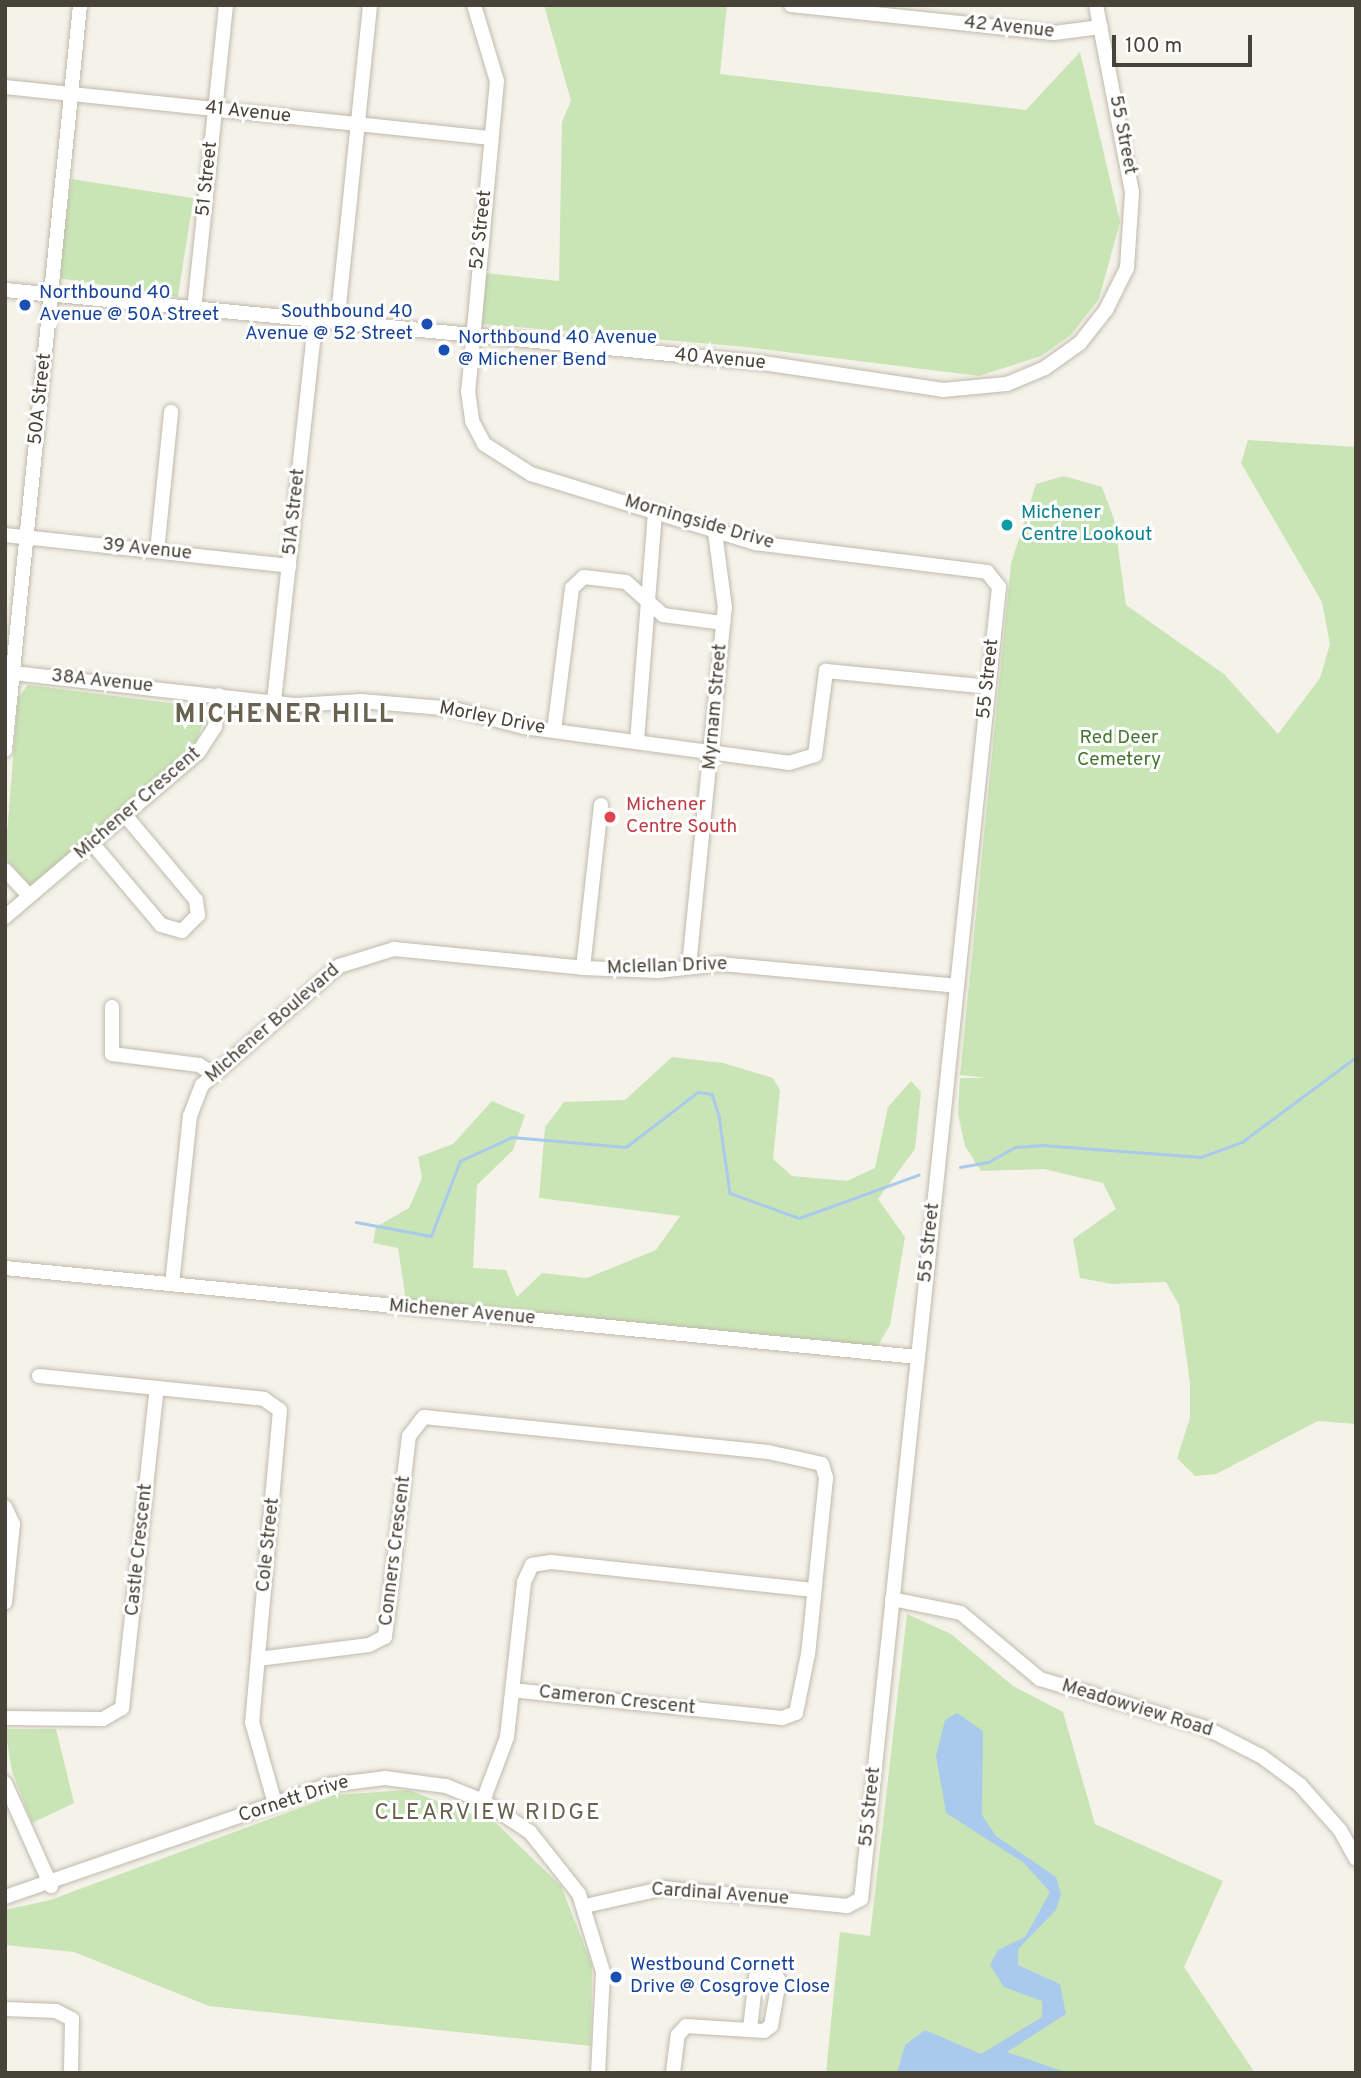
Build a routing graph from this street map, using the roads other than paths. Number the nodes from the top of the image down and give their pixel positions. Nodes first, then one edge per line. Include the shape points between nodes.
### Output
1 (80, 5) edge
2 (226, 5) edge
3 (370, 5) edge
4 (474, 5) edge
5 (792, 5) edge
6 (1096, 5) edge
7 (1101, 27) junction
8 (5, 87) edge
9 (71, 94) junction
10 (215, 109) junction
11 (358, 124) junction
12 (491, 138) junction
13 (5, 290) edge
14 (51, 295) junction
15 (194, 310) junction
16 (315, 323) junction
17 (337, 325) junction
18 (471, 339) junction
19 (974, 390) joint
20 (171, 412) dead end
21 (491, 451) joint
22 (655, 512) junction
23 (715, 531) junction
24 (5, 535) edge
25 (26, 537) junction
26 (157, 551) junction
27 (289, 566) junction
28 (996, 579) joint
29 (652, 607) junction
30 (723, 623) junction
31 (13, 673) junction
32 (988, 687) junction
33 (219, 695) junction
34 (274, 701) junction
35 (554, 731) junction
36 (637, 741) junction
37 (5, 750) edge
38 (710, 752) junction
39 (601, 805) dead end
40 (125, 815) junction
41 (92, 843) junction
42 (5, 870) edge
43 (29, 896) junction
44 (5, 917) edge
45 (689, 966) junction
46 (583, 968) junction
47 (957, 986) junction
48 (112, 1007) dead end
49 (212, 1073) junction
50 (5, 1268) edge
51 (172, 1284) junction
52 (918, 1357) junction
53 (39, 1376) dead end
54 (157, 1388) junction
55 (418, 1421) joint
56 (5, 1507) edge
57 (814, 1590) junction
58 (892, 1599) junction
59 (5, 1603) edge
60 (258, 1660) junction
61 (513, 1690) junction
62 (5, 1718) edge
63 (5, 1783) edge
64 (483, 1801) junction
65 (275, 1804) junction
66 (1356, 1859) edge
67 (51, 1886) junction
68 (5, 1897) edge
69 (856, 1905) joint
70 (585, 1906) junction
71 (5, 2009) edge
72 (750, 2029) dead end
73 (71, 2073) edge
74 (598, 2073) edge
75 (673, 2073) edge

1 - 9 street, 50A Street
2 - 10 street, 51 Street
3 - 11 street
4 - 12 street, 52 Street via 497,81
5 - 7 street, 42 Avenue via 1054,33
6 - 7 street, 55 Street
7 - 19 street, 55 Street via 1132,192 1127,268 1106,310 1080,343 1027,377
8 - 9 street, 41 Avenue
9 - 10 street, 41 Avenue
9 - 14 street, 50A Street
10 - 11 street, 41 Avenue
10 - 15 street, 51 Street
11 - 12 street, 41 Avenue
11 - 17 street
12 - 18 street, 52 Street
13 - 14 street, 40 Avenue
14 - 15 street, 40 Avenue
14 - 25 street, 50A Street
15 - 16 street, 40 Avenue
16 - 17 street, 40 Avenue
16 - 27 street, 51A Street
17 - 18 street, 40 Avenue
18 - 19 street, 40 Avenue via 763,363
18 - 21 street, 52 Street via 469,407 477,433
20 - 26 street
21 - 22 street, Morningside Drive via 531,474
22 - 23 street, Morningside Drive
22 - 29 street
23 - 28 street, Morningside Drive via 764,544 987,572
23 - 30 street, Myrnam Street
24 - 25 street, 39 Avenue
25 - 26 street, 39 Avenue
25 - 31 street, 50A Street
26 - 27 street, 39 Avenue
27 - 34 street, 51A Street
28 - 32 street, 55 Street
29 - 30 street via 666,616
29 - 35 street via 621,581 584,577 572,588
29 - 36 street
30 - 38 street, Myrnam Street
31 - 33 street, 38A Avenue
31 - 37 street, 50A Street
32 - 38 street, Morley Drive via 826,671 810,760 789,763
32 - 47 street, 55 Street
33 - 34 street, 38A Avenue
33 - 40 street, Michener Crescent via 205,746
34 - 35 street, Morley Drive via 454,709
35 - 36 street, Morley Drive
36 - 38 street, Morley Drive
38 - 45 street, Myrnam Street
39 - 46 street, Mclellan Drive
40 - 41 street, Michener Crescent
40 - 41 street via 196,900 195,919 177,933 164,928
41 - 43 street, Michener Crescent
42 - 43 street
43 - 44 street, Michener Crescent
45 - 46 street, Mclellan Drive
45 - 47 street, Mclellan Drive via 729,964
46 - 49 street, Michener Boulevard via 394,949 354,958
47 - 52 street, 55 Street
48 - 49 street via 112,1054 202,1066
49 - 51 street, Michener Boulevard via 190,1116
50 - 51 street, Michener Avenue
51 - 52 street, Michener Avenue
52 - 58 street, 55 Street
53 - 54 street
54 - 60 street, Cole Street via 264,1399 280,1410
54 - 62 street, Castle Crescent via 122,1708 103,1719
55 - 57 street, Cameron Crescent via 430,1416 813,1458 826,1478
55 - 60 street, Conners Crescent via 409,1436 385,1637 369,1645
56 - 59 street via 13,1524
57 - 61 street, Cameron Crescent via 803,1698 792,1716
57 - 61 street, Cameron Crescent via 537,1562 524,1582
58 - 66 street, Meadowview Road via 961,1613 1041,1679 1206,1728 1261,1756 1300,1785 1340,1830
58 - 69 street, 55 Street via 862,1894
60 - 65 street, Cole Street via 253,1737
61 - 64 street via 504,1748
63 - 67 street
64 - 65 street, Cornett Drive via 446,1786 385,1778 329,1785
64 - 70 street, Cornett Drive via 551,1853
65 - 67 street, Cornett Drive
67 - 68 street, Cornett Drive
69 - 70 street, Cardinal Avenue via 665,1888
70 - 74 street, Cornett Drive via 604,1979
71 - 73 street via 56,2011 72,2019
72 - 75 street via 686,2026 677,2041

